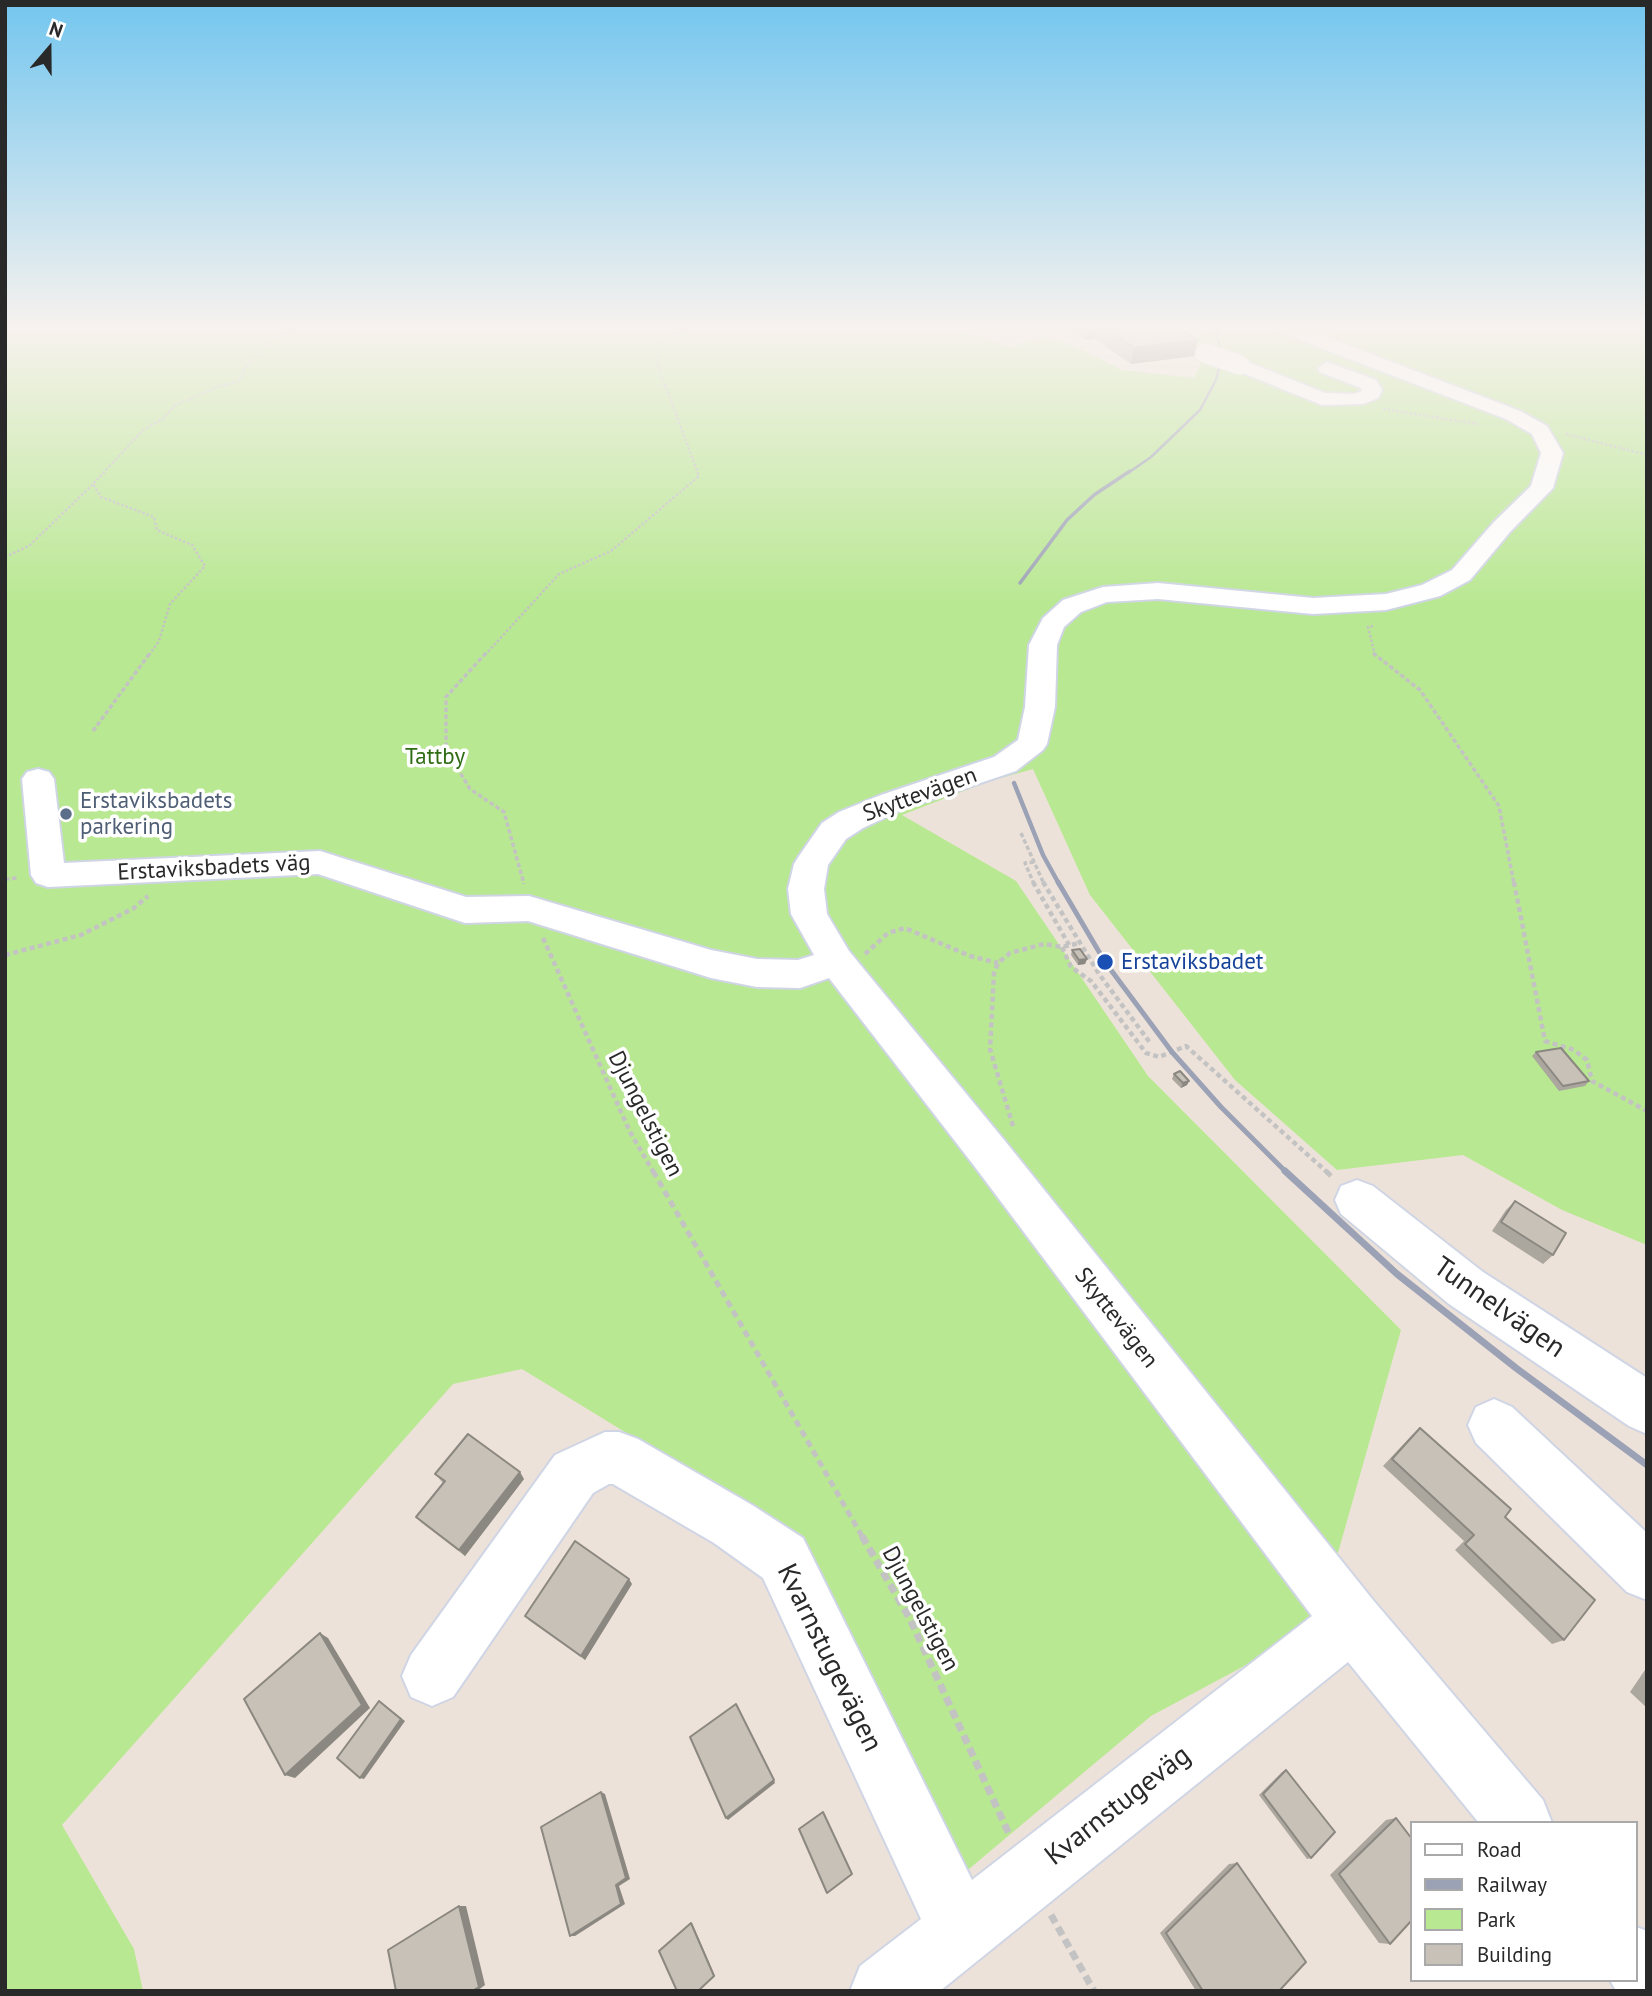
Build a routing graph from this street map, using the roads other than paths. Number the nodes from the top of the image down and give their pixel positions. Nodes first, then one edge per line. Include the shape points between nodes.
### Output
1 (1522, 420) edge
2 (38, 779) dead end
3 (847, 962) junction
4 (1357, 1200) road end
5 (1647, 1408) edge
6 (1494, 1425) dead end
7 (1647, 1572) edge
8 (1352, 1621) junction
9 (432, 1676) dead end
10 (1518, 1821) edge
11 (962, 1932) junction
12 (884, 1991) edge

1 - 3 street, Skyttevägen via 1540,430 1552,453 1542,488 1461,575 1431,591 1385,602 1313,606 1158,591 1103,595 1072,606 1052,624 1044,645 1041,707 1032,744 1005,764 851,820 834,831 811,864 806,889 809,914
2 - 3 street, Erstaviksbadets väg via 48,875 320,862 465,910 529,908 711,964 757,973 800,974
3 - 8 street, Skyttevägen
4 - 5 street, Tunnelvägen via 1466,1288
6 - 7 street
8 - 10 street, Skyttevägen
8 - 11 street, Kvarnstugeväg
9 - 11 street, Kvarnstugevägen via 573,1474 605,1458 619,1458 783,1558
11 - 12 street, Kvarnstugeväg

